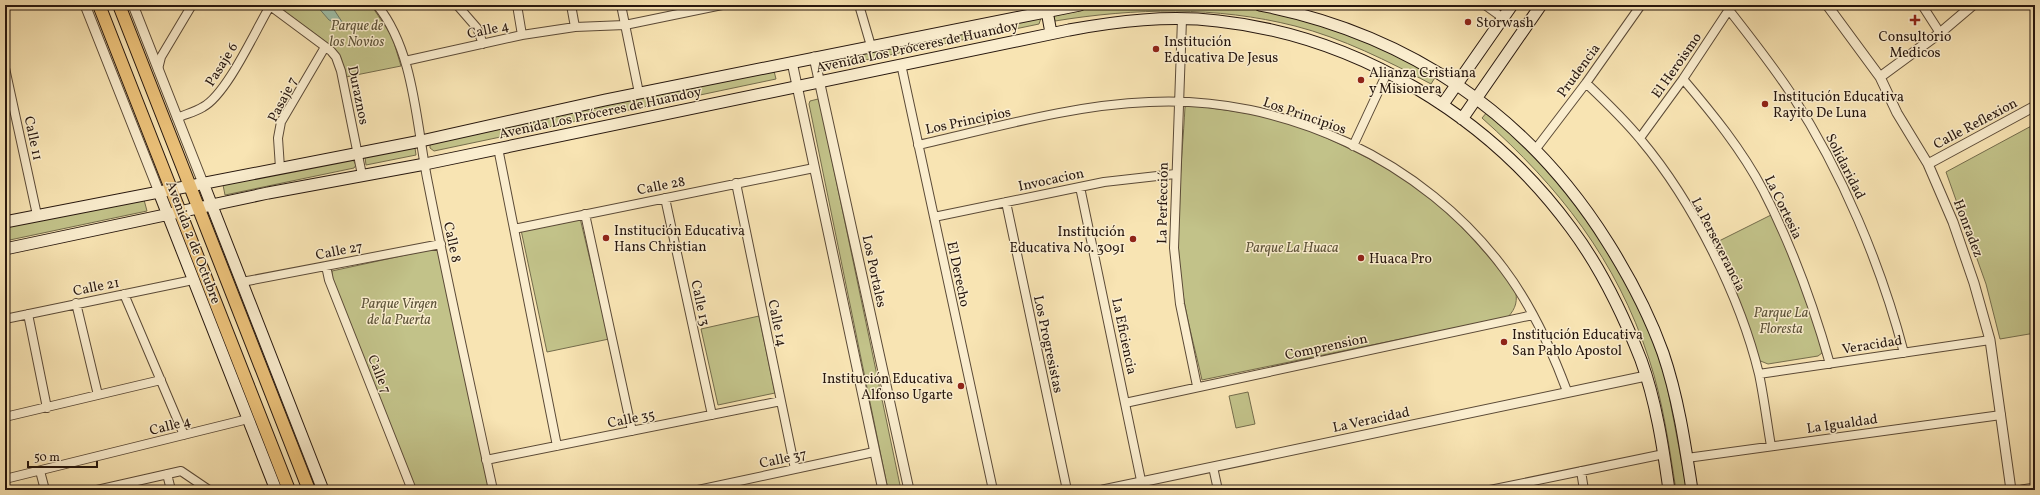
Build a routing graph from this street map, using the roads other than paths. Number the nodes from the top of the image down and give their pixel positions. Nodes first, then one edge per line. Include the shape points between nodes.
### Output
1 (85, 5) edge
2 (99, 5) edge
3 (119, 5) edge
4 (134, 5) edge
5 (192, 5) edge
6 (269, 5) edge
7 (377, 5) edge
8 (457, 5) edge
9 (516, 5) edge
10 (571, 5) edge
11 (621, 5) edge
12 (722, 5) edge
13 (859, 5) edge
14 (1080, 5) edge
15 (1260, 5) edge
16 (1484, 5) edge
17 (1512, 5) edge
18 (1541, 5) edge
19 (1641, 5) edge
20 (1828, 5) edge
21 (1922, 5) edge
22 (1973, 5) edge
23 (1730, 8) edge
24 (1047, 11) junction
25 (1503, 18) junction
26 (1182, 19) junction
27 (625, 25) junction
28 (575, 27) junction
29 (1050, 33) junction
30 (1940, 33) junction
31 (522, 35) junction
32 (483, 44) junction
33 (871, 46) junction
34 (325, 47) junction
35 (814, 57) junction
36 (405, 61) junction
37 (792, 62) junction
38 (901, 64) junction
39 (5, 68) edge
40 (158, 69) junction
41 (1387, 73) junction
42 (1880, 77) junction
43 (1683, 79) junction
44 (820, 82) junction
45 (1586, 83) junction
46 (1456, 84) junction
47 (797, 87) junction
48 (639, 93) junction
49 (1476, 99) junction
50 (1179, 101) junction
51 (1443, 104) junction
52 (2035, 106) edge
53 (177, 118) junction
54 (1462, 119) junction
55 (1640, 138) junction
56 (421, 141) junction
57 (918, 145) junction
58 (1353, 146) junction
59 (498, 148) junction
60 (1535, 150) junction
61 (358, 153) junction
62 (424, 164) junction
63 (1928, 164) junction
64 (280, 168) junction
65 (814, 168) junction
66 (1176, 174) junction
67 (362, 175) junction
68 (203, 183) junction
69 (736, 183) junction
70 (189, 186) junction
71 (1080, 187) junction
72 (164, 191) junction
73 (664, 198) junction
74 (1006, 202) junction
75 (211, 204) junction
76 (197, 207) junction
77 (173, 212) junction
78 (585, 214) junction
79 (37, 215) junction
80 (934, 217) junction
81 (5, 222) edge
82 (514, 228) junction
83 (441, 244) junction
84 (5, 249) edge
85 (326, 266) junction
86 (193, 280) junction
87 (242, 282) junction
88 (124, 294) junction
89 (76, 303) junction
90 (28, 314) junction
91 (1533, 315) junction
92 (5, 319) edge
93 (1990, 340) junction
94 (1904, 353) junction
95 (1830, 364) junction
96 (1758, 374) junction
97 (1646, 376) junction
98 (161, 380) junction
99 (1197, 386) junction
100 (1566, 391) junction
101 (98, 395) junction
102 (781, 401) junction
103 (1126, 403) junction
104 (47, 408) junction
105 (712, 415) junction
106 (2001, 415) junction
107 (5, 417) edge
108 (248, 419) junction
109 (632, 431) junction
110 (184, 435) junction
111 (557, 446) junction
112 (1771, 446) junction
113 (874, 452) junction
114 (1664, 454) junction
115 (1687, 458) junction
116 (486, 460) junction
117 (1213, 467) junction
118 (795, 469) junction
119 (40, 471) junction
120 (1581, 471) junction
121 (167, 474) junction
122 (5, 479) edge
123 (1143, 486) edge
124 (2035, 488) edge
125 (109, 489) edge
126 (45, 490) edge
127 (97, 490) edge
128 (171, 490) edge
129 (209, 490) edge
130 (276, 490) edge
131 (289, 490) edge
132 (309, 490) edge
133 (323, 490) edge
134 (412, 490) edge
135 (492, 490) edge
136 (698, 490) edge
137 (883, 490) edge
138 (909, 490) edge
139 (993, 490) edge
140 (1067, 490) edge
141 (1103, 490) edge
142 (1218, 490) edge
143 (1490, 490) edge
144 (1584, 490) edge
145 (1669, 490) edge
146 (1692, 490) edge
147 (2011, 490) edge
148 (2022, 490) edge

1 - 72 street, Avenida 2 de Octubre
2 - 72 main road, Avenida 2 de Octubre
3 - 70 main road, Avenida 2 de Octubre
4 - 40 street, Avenida 2 de Octubre
5 - 40 street via 161,57
6 - 34 street, Duraznos
6 - 53 street, Pasaje 6 via 216,96 204,107
7 - 36 street, Calle 8 via 394,31
8 - 32 street via 477,28
9 - 31 street
10 - 28 street
11 - 27 street
12 - 27 street, Calle 4
13 - 33 street
14 - 24 main road, Avenida Los Próceres de Huandoy
15 - 46 main road via 1349,29 1390,46
16 - 25 street
17 - 25 main road
18 - 49 main road
19 - 45 street, Prudencia
20 - 42 street, Honradez
21 - 30 street
22 - 30 street
23 - 43 street, El Heroismo
23 - 94 street, Solidaridad via 1792,95 1825,152 1870,250 1886,291
24 - 29 main road
24 - 33 main road, Avenida Los Próceres de Huandoy
25 - 46 main road
26 - 29 main road, Avenida Los Próceres de Huandoy via 1141,20
26 - 41 main road, Avenida Los Próceres de Huandoy via 1231,22 1289,34 1335,49
26 - 50 street, La Perfección
27 - 28 street, Calle 4
27 - 48 street
28 - 31 street, Calle 4
29 - 38 main road, Avenida Los Próceres de Huandoy
30 - 42 street
31 - 32 street, Calle 4
32 - 36 street, Calle 4
33 - 35 main road, Avenida Los Próceres de Huandoy
34 - 61 street, Duraznos via 336,57 342,71
34 - 64 street, Pasaje 7 via 281,122 278,138
35 - 37 main road, Avenida Los Próceres de Huandoy
35 - 44 street, Los Portales
36 - 56 street, Calle 8
37 - 47 street
37 - 48 main road, Avenida Los Próceres de Huandoy
38 - 44 main road, Avenida Los Próceres de Huandoy
38 - 57 street, El Derecho
39 - 79 street, Calle 11
40 - 53 street, Avenida 2 de Octubre
41 - 51 main road, Avenida Los Próceres de Huandoy
41 - 58 street
42 - 63 street, Honradez via 1897,113
43 - 55 street, El Heroismo
43 - 95 street, La Cortesia via 1711,112 1763,189 1814,308
44 - 47 main road, Avenida Los Próceres de Huandoy
44 - 138 street, Los Portales
45 - 55 street, La Perseverancia
45 - 60 street, Prudencia
46 - 49 main road
46 - 51 main road
47 - 59 main road, Avenida Los Próceres de Huandoy
47 - 65 street
48 - 56 main road, Avenida Los Próceres de Huandoy
49 - 54 main road
49 - 60 main road via 1521,134
50 - 57 street, Los Principios via 1092,108
50 - 58 street, Los Principios via 1249,110 1291,121
50 - 66 street, La Perfección
51 - 54 main road, Avenida Los Próceres de Huandoy
52 - 63 street, Calle Reflexion
53 - 68 street, Avenida 2 de Octubre
54 - 97 main road, Avenida Los Próceres de Huandoy via 1499,148 1571,227 1618,307
55 - 96 street, La Perseverancia via 1675,186 1714,256 1740,316
56 - 61 main road, Avenida Los Próceres de Huandoy
56 - 62 street, Calle 8
57 - 80 street, El Derecho
58 - 91 street, Los Principios via 1419,185 1462,222 1503,268
59 - 62 main road, Avenida Los Próceres de Huandoy
59 - 82 street
60 - 115 main road via 1558,173 1593,219 1649,316 1676,398
61 - 64 main road, Avenida Los Próceres de Huandoy
61 - 67 street, Duraznos
62 - 67 main road, Avenida Los Próceres de Huandoy
62 - 83 street, Calle 8
63 - 93 street, Honradez via 1953,222
64 - 68 main road, Avenida Los Próceres de Huandoy
65 - 69 street, Calle 28
65 - 113 street
66 - 71 street, Invocacion
66 - 99 street, La Perfección via 1176,273
67 - 75 main road, Avenida Los Próceres de Huandoy
68 - 70 main road, Avenida Los Próceres de Huandoy
68 - 75 main road, Avenida 2 de Octubre
69 - 73 street, Calle 28
69 - 102 street, Calle 14
70 - 72 main road, Avenida Los Próceres de Huandoy
70 - 76 main road, Avenida 2 de Octubre
71 - 74 street, Invocacion
71 - 103 street, La Eficiencia
72 - 77 main road, Avenida 2 de Octubre
72 - 79 main road, Avenida Los Próceres de Huandoy
73 - 78 street, Calle 28
73 - 105 street, Calle 13
74 - 80 street, Invocacion
74 - 140 street, Los Progresistas
75 - 76 main road, Avenida Los Próceres de Huandoy
75 - 87 main road, Avenida 2 de Octubre
76 - 77 main road, Avenida Los Próceres de Huandoy
76 - 132 main road, Avenida 2 de Octubre
77 - 84 main road, Avenida Los Próceres de Huandoy
77 - 86 main road, Avenida 2 de Octubre
77 - 131 main road, Avenida 2 de Octubre
78 - 82 street, Calle 28
78 - 109 street
79 - 81 main road, Avenida Los Próceres de Huandoy
80 - 139 street, El Derecho
82 - 111 street
83 - 85 street, Calle 27
83 - 116 street, Calle 8
85 - 87 street, Calle 27
85 - 134 street, Calle 7 via 328,280
86 - 88 street, Calle 21
86 - 108 main road, Avenida 2 de Octubre
87 - 133 main road, Avenida 2 de Octubre
88 - 89 street, Calle 21
88 - 98 street
89 - 90 street, Calle 21
89 - 101 street
90 - 92 street, Calle 21
90 - 104 street
91 - 99 street, Comprension
91 - 100 street, Los Principios via 1551,349
93 - 94 street, Veracidad
93 - 106 street, Honradez
94 - 95 street, Veracidad
95 - 96 street, Veracidad
96 - 112 street, La Perseverancia
97 - 100 street, La Veracidad
97 - 114 main road, Avenida Los Próceres de Huandoy
98 - 101 street
98 - 110 street
99 - 103 street, Comprension
100 - 117 street, La Veracidad
101 - 104 street
102 - 105 street, Calle 35
102 - 118 street, Calle 14
103 - 123 street, La Eficiencia
104 - 107 street
105 - 109 street, Calle 35
106 - 112 street, La Igualdad
106 - 147 street, Honradez
108 - 110 street, Calle 4
108 - 130 main road, Avenida 2 de Octubre
109 - 111 street, Calle 35
110 - 119 street, Calle 4
111 - 116 street, Calle 35
112 - 115 street, La Igualdad
113 - 118 street, Calle 37
113 - 137 street
114 - 120 street
114 - 145 main road, Avenida Los Próceres de Huandoy
115 - 146 main road
116 - 135 street, Calle 8
117 - 123 street, La Veracidad
117 - 142 street
118 - 136 street, Calle 37
119 - 122 street, Calle 4
119 - 126 street
120 - 143 street
120 - 144 street
121 - 125 street
121 - 128 street
121 - 129 street via 181,471
123 - 141 street, La Veracidad
124 - 148 street
125 - 127 street

